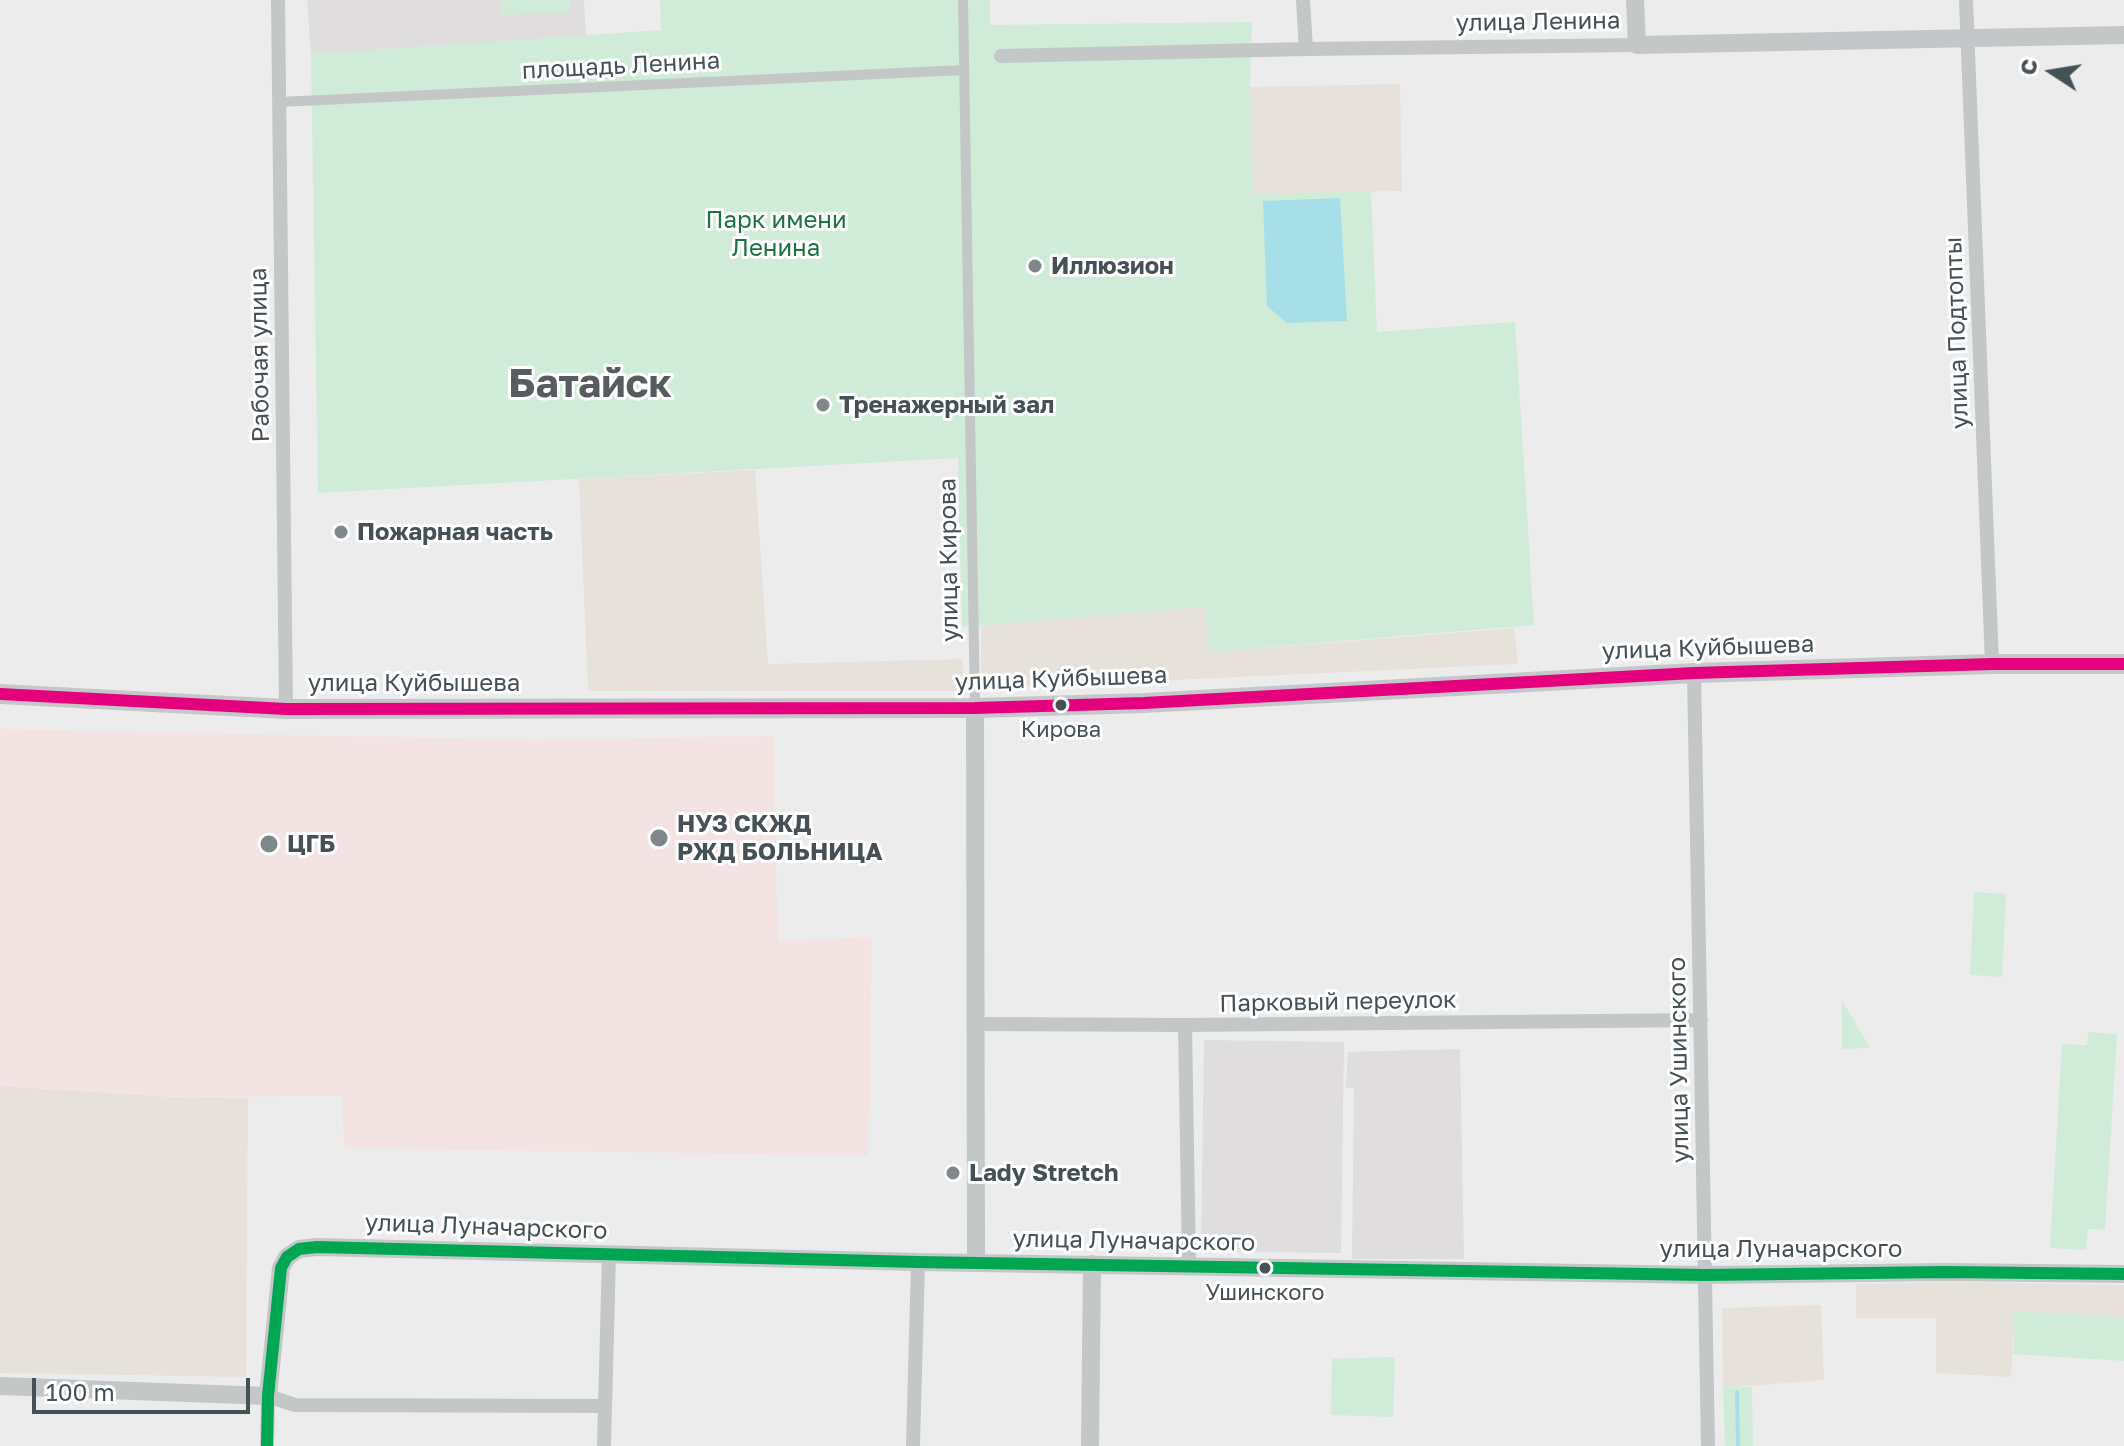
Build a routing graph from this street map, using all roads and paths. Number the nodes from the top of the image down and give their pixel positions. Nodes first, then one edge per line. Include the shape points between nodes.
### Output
1 (278, 0) edge
2 (963, 0) edge
3 (1303, 0) edge
4 (1635, 0) edge
5 (1966, 0) edge
6 (2124, 35) edge
7 (1967, 37) junction
8 (1637, 45) junction
9 (1306, 49) junction
10 (1001, 56) dead end
11 (964, 70) junction
12 (279, 102) junction
13 (1992, 664) junction
14 (2124, 664) edge
15 (1694, 673) junction
16 (0, 694) edge
17 (975, 708) junction
18 (286, 709) junction
19 (1701, 1020) junction
20 (976, 1024) junction
21 (1185, 1025) junction
22 (609, 1255) junction
23 (918, 1262) junction
24 (976, 1263) junction
25 (1092, 1264) junction
26 (1189, 1266) junction
27 (2124, 1274) edge
28 (1705, 1275) junction
29 (0, 1386) edge
30 (268, 1396) junction
31 (605, 1406) junction
32 (267, 1446) edge
33 (604, 1446) edge
34 (913, 1446) edge
35 (1090, 1446) edge
36 (1708, 1446) edge

1 - 12 street, Рабочая улица
2 - 11 street, улица Кирова
3 - 9 street
4 - 8 street
5 - 7 street, улица Подтопты
6 - 7 street, улица Ленина
7 - 8 street, улица Ленина
7 - 13 street, улица Подтопты
8 - 9 street, улица Ленина
9 - 10 street, улица Ленина
11 - 12 street, площадь Ленина
11 - 17 street, улица Кирова
12 - 18 street, Рабочая улица
13 - 14 main road, улица Куйбышева
13 - 15 main road, улица Куйбышева
15 - 17 main road, улица Куйбышева
15 - 19 street, улица Ушинского
16 - 18 main road, улица Куйбышева
17 - 18 main road, улица Куйбышева
17 - 20 street, улица Кирова
19 - 21 street, Парковый переулок
19 - 28 street, улица Ушинского
20 - 21 street, Парковый переулок
20 - 24 street, улица Кирова
21 - 26 street
22 - 23 street, улица Луначарского
22 - 30 street, улица Луначарского via 299,1249 287,1257 277,1283
22 - 31 street
23 - 24 street, улица Луначарского
23 - 34 street
24 - 25 street, улица Луначарского
25 - 26 street, улица Луначарского
25 - 35 street
26 - 28 street, улица Луначарского
27 - 28 street, улица Луначарского
28 - 36 street, улица Ушинского
29 - 30 street
30 - 31 street via 295,1405
30 - 32 street
31 - 33 street

